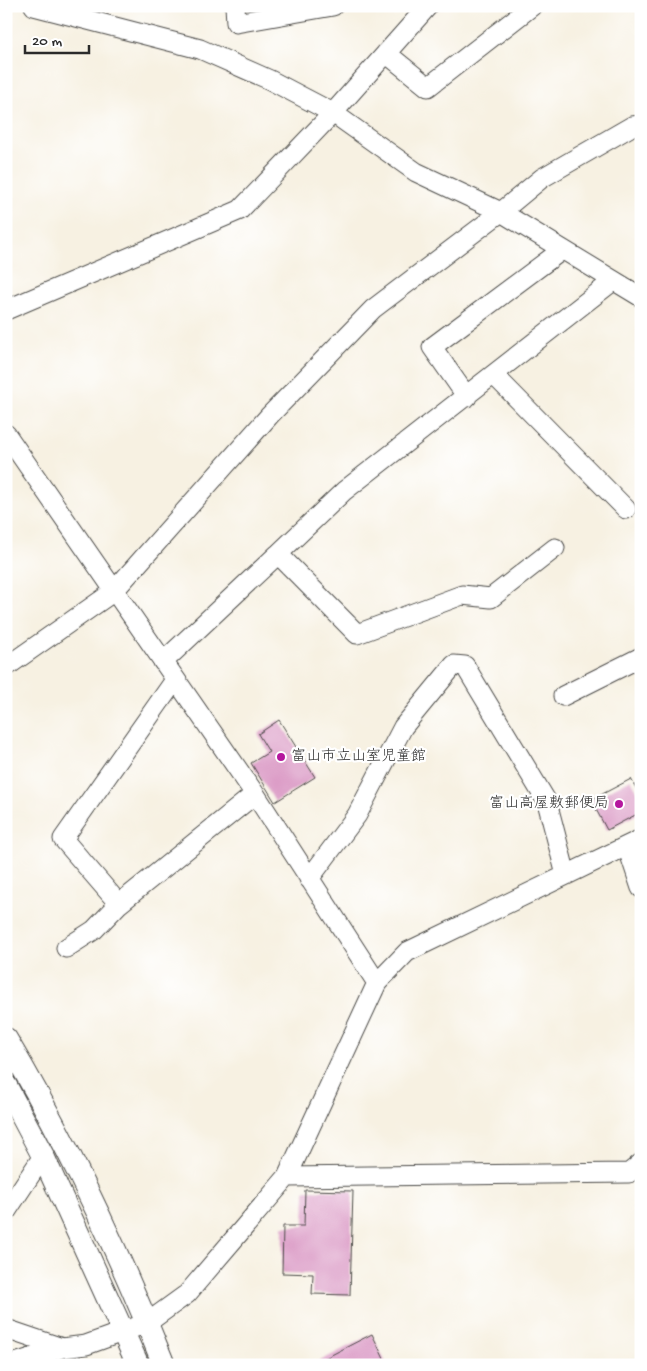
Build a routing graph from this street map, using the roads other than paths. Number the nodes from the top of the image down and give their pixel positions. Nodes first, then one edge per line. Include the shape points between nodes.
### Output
1 (34, 6) edge
2 (235, 6) edge
3 (333, 6) edge
4 (428, 6) edge
5 (532, 6) edge
6 (386, 53) junction
7 (333, 113) junction
8 (641, 125) edge
9 (502, 212) junction
10 (562, 250) junction
11 (613, 281) junction
12 (641, 297) edge
13 (6, 310) edge
14 (494, 375) junction
15 (467, 397) junction
16 (6, 434) edge
17 (626, 510) dead end
18 (555, 548) dead end
19 (278, 554) junction
20 (113, 592) junction
21 (641, 656) edge
22 (163, 662) junction
23 (6, 667) edge
24 (175, 680) junction
25 (563, 696) dead end
26 (255, 794) junction
27 (634, 842) edge
28 (566, 875) junction
29 (309, 879) junction
30 (641, 888) edge
31 (119, 904) junction
32 (66, 948) dead end
33 (377, 983) junction
34 (6, 1039) edge
35 (6, 1086) edge
36 (43, 1156) junction
37 (641, 1163) edge
38 (287, 1177) junction
39 (6, 1212) edge
40 (147, 1324) junction
41 (6, 1329) edge
42 (125, 1332) junction
43 (62, 1348) junction
44 (9, 1365) edge
45 (138, 1365) edge
46 (164, 1365) edge

1 - 7 street via 200,49
2 - 3 street via 236,23
4 - 6 street
5 - 6 street via 428,87
6 - 7 street
7 - 9 street via 416,172
7 - 13 street via 240,210
8 - 9 street via 632,126 542,178
9 - 10 street
9 - 20 street via 373,309 270,415
10 - 11 street
10 - 15 street via 432,347
11 - 12 street
11 - 14 street
14 - 15 street
14 - 17 street
15 - 19 street via 344,491
16 - 20 street
18 - 19 street via 491,598 462,595 358,634
19 - 22 street
20 - 22 street
20 - 23 street
21 - 25 street
22 - 24 street
24 - 26 street
24 - 31 street via 62,839
26 - 29 street
26 - 31 street
27 - 28 street
27 - 30 street
28 - 29 street via 547,802 465,666 454,665 403,727 358,815
28 - 33 street via 407,952
29 - 33 street
31 - 32 street via 94,930
33 - 38 street
34 - 40 street via 87,1189
35 - 36 street
36 - 39 street
36 - 42 street
37 - 38 street via 629,1173
38 - 40 street via 187,1294
40 - 42 street
40 - 46 street
41 - 43 street
42 - 43 street via 86,1345
42 - 45 street
43 - 44 street

